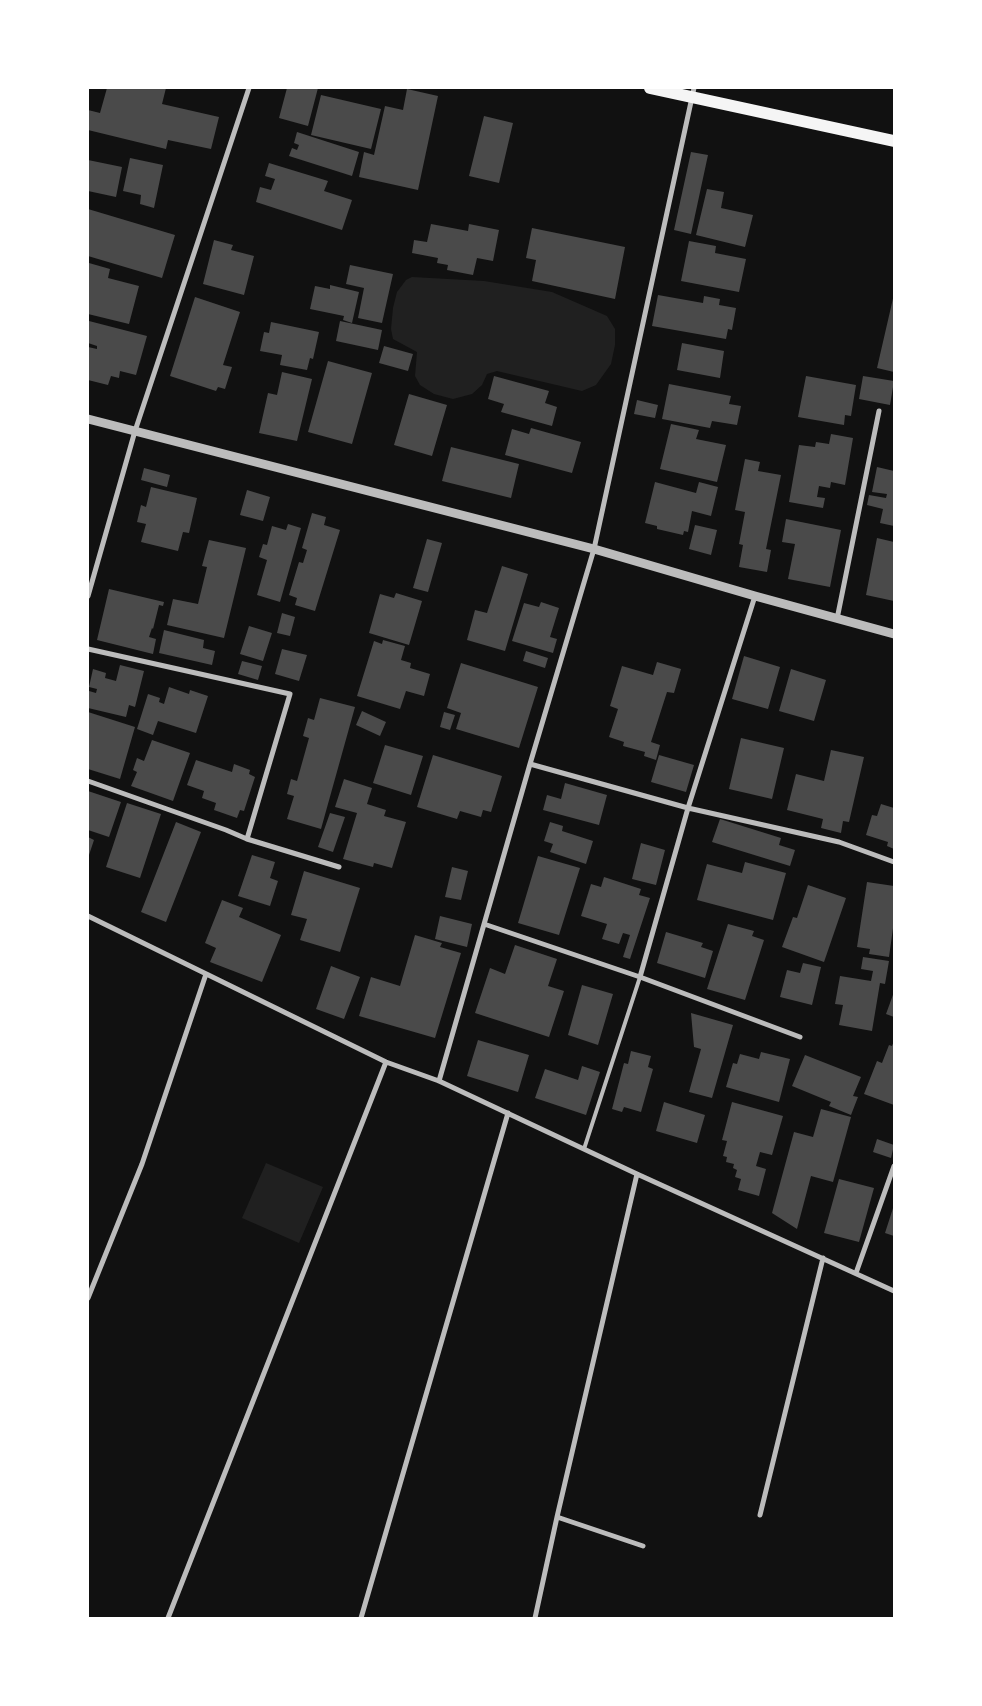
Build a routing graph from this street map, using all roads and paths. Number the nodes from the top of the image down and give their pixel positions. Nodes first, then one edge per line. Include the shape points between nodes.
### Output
1 (249, 88) edge
2 (650, 88) edge
3 (693, 92) edge
4 (894, 141) edge
5 (879, 411) dead end
6 (88, 419) edge
7 (135, 431) junction
8 (594, 549) junction
9 (88, 596) edge
10 (755, 596) junction
11 (837, 618) junction
12 (894, 634) edge
13 (88, 650) edge
14 (530, 764) junction
15 (88, 781) edge
16 (688, 808) junction
17 (247, 839) junction
18 (894, 862) edge
19 (339, 867) dead end
20 (88, 916) edge
21 (484, 924) junction
22 (206, 974) junction
23 (640, 977) junction
24 (800, 1037) dead end
25 (386, 1062) junction
26 (439, 1081) junction
27 (508, 1113) junction
28 (584, 1149) junction
29 (894, 1166) edge
30 (637, 1174) junction
31 (823, 1258) junction
32 (856, 1274) junction
33 (894, 1291) edge
34 (88, 1298) edge
35 (760, 1515) dead end
36 (557, 1517) junction
37 (643, 1546) dead end
38 (168, 1618) edge
39 (360, 1618) edge
40 (536, 1618) edge

1 - 7 street
2 - 3 main road
3 - 4 main road
3 - 8 street
5 - 11 street
6 - 7 street
7 - 8 street
7 - 9 street
8 - 10 street
8 - 14 street
10 - 11 street
10 - 16 street
11 - 12 street
13 - 17 street via 290,694
14 - 16 street
14 - 21 street
15 - 17 street
16 - 18 street via 839,842
16 - 23 street
17 - 19 street
20 - 22 street
21 - 23 street
21 - 26 street
22 - 25 street
22 - 34 street via 142,1164
23 - 24 street
23 - 28 lane
25 - 26 street
25 - 38 street
26 - 27 street
27 - 28 street
27 - 39 street
28 - 30 street
29 - 32 street
30 - 31 street
30 - 36 street
31 - 32 street
31 - 35 street
32 - 33 street
36 - 37 street
36 - 40 street

